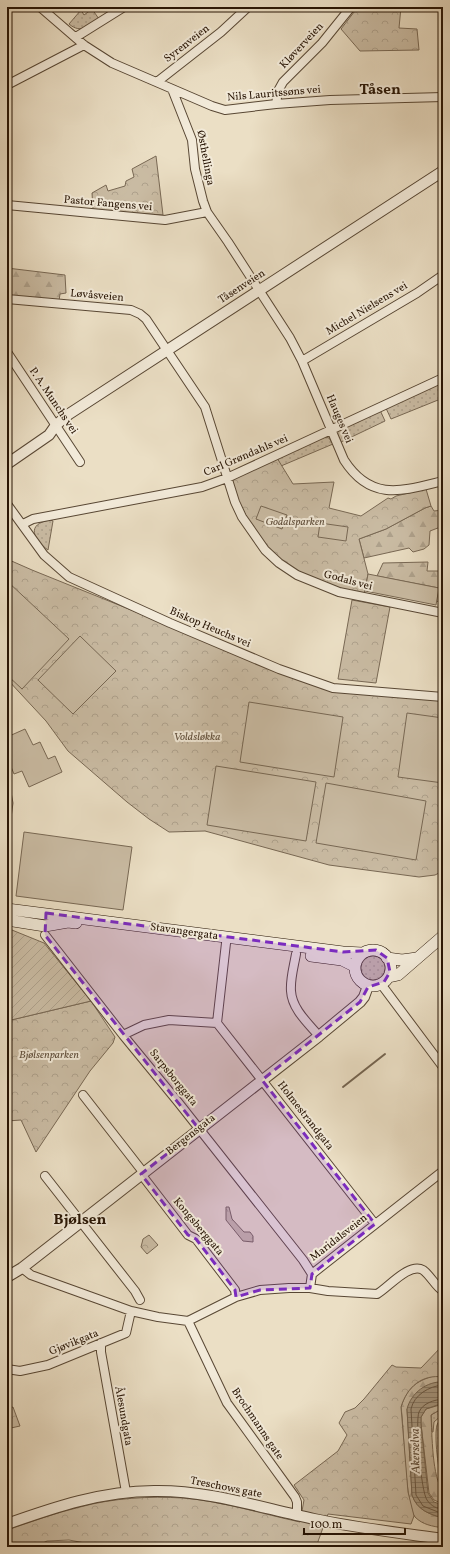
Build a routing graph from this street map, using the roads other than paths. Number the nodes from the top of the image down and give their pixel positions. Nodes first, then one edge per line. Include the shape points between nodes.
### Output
1 (40, 7) edge
2 (124, 7) edge
3 (248, 7) edge
4 (351, 7) edge
5 (76, 37) junction
6 (84, 45) junction
7 (157, 82) junction
8 (7, 85) edge
9 (172, 89) junction
10 (443, 97) edge
11 (276, 104) junction
12 (443, 170) edge
13 (7, 205) edge
14 (207, 212) junction
15 (443, 274) edge
16 (258, 290) junction
17 (7, 299) edge
18 (166, 350) junction
19 (7, 352) edge
20 (302, 361) junction
21 (443, 378) edge
22 (56, 425) junction
23 (331, 429) junction
24 (7, 456) edge
25 (80, 462) dead end
26 (7, 464) edge
27 (227, 478) junction
28 (443, 481) edge
29 (7, 504) edge
30 (23, 524) junction
31 (443, 613) edge
32 (443, 697) edge
33 (7, 909) edge
34 (46, 913) junction
35 (7, 920) edge
36 (42, 929) junction
37 (443, 936) edge
38 (226, 943) junction
39 (362, 953) junction
40 (296, 954) junction
41 (387, 958) junction
42 (417, 958) junction
43 (354, 966) junction
44 (385, 981) junction
45 (368, 986) junction
46 (218, 1023) junction
47 (123, 1036) junction
48 (319, 1036) junction
49 (443, 1067) edge
50 (262, 1080) junction
51 (83, 1094) dead end
52 (199, 1129) junction
53 (443, 1171) edge
54 (142, 1173) junction
55 (45, 1176) dead end
56 (81, 1221) junction
57 (375, 1224) junction
58 (22, 1268) junction
59 (312, 1274) junction
60 (7, 1277) edge
61 (310, 1288) junction
62 (443, 1291) edge
63 (236, 1297) junction
64 (140, 1300) dead end
65 (132, 1311) junction
66 (188, 1321) junction
67 (101, 1343) junction
68 (7, 1369) edge
69 (126, 1492) junction
70 (297, 1515) junction
71 (7, 1524) edge
72 (443, 1539) edge

1 - 5 street, Nils Lauritssøns vei
2 - 5 street
3 - 7 street, Syrenveien
4 - 11 street, Kløverveien via 322,43 283,82 278,91
5 - 6 street, Nils Lauritssøns vei
6 - 7 street, Nils Lauritssøns vei via 112,63
6 - 8 street
7 - 9 street, Nils Lauritssøns vei
9 - 11 street, Nils Lauritssøns vei via 225,110
9 - 14 street, Østhellinga via 192,140 195,170
10 - 11 street, Nils Lauritssøns vei
12 - 16 street, Tåsenveien
13 - 14 street, Pastor Fangens vei via 165,220
14 - 16 street, Østhellinga
15 - 20 street, Michel Nielsens vei via 417,293
16 - 18 street, Tåsenveien
16 - 20 street, Hauges vei
17 - 18 street, Løvåsveien via 131,310 146,319
18 - 22 street, Tåsenveien
18 - 27 street, Godals vei via 205,407
19 - 22 street, P. A. Munchs vei
20 - 23 street, Hauges vei
21 - 23 street, Carl Grøndahls vei
22 - 24 street, Tåsenveien
22 - 25 street, P. A. Munchs vei
22 - 26 street, Tåsenveien via 50,435
23 - 27 street, Carl Grøndahls vei
23 - 28 street, Hauges vei via 350,469 359,479 370,485 396,491
27 - 30 street, Carl Grøndahls vei via 202,487 33,519
27 - 31 street, Godals vei via 242,517 255,537 279,563 297,575 339,592
29 - 30 street, Biskop Heuchs vei
30 - 32 street, Biskop Heuchs vei via 44,554 69,577 279,669 333,688
33 - 34 main road, Stavangergata
34 - 36 street
34 - 39 main road, Stavangergata
35 - 36 main road, Stavangergata
36 - 38 main road, Stavangergata via 68,922
36 - 47 street, Sarpsborggata
37 - 42 main road
38 - 40 main road, Stavangergata
38 - 46 street
39 - 41 main road via 376,950
39 - 43 main road
40 - 43 main road, Stavangergata via 342,960
40 - 48 street via 291,984 292,995 297,1009
41 - 42 main road
41 - 44 main road via 391,967
42 - 44 main road via 398,975
43 - 45 main road via 359,981
44 - 45 main road
44 - 49 street
45 - 48 street, Bergensgata via 360,1002
46 - 47 street via 169,1020 144,1025
46 - 50 street, Holmestrandgata
47 - 52 street, Sarpsborggata
48 - 50 street, Bergensgata
50 - 52 street, Bergensgata
50 - 57 street, Holmestrandgata
51 - 54 street, Kongsberggata
52 - 54 street, Bergensgata
52 - 59 street, Sarpsborggata
53 - 57 street, Maridalsveien
54 - 56 street, Bergensgata
54 - 63 street, Kongsberggata via 188,1235 196,1239 235,1290
55 - 56 street
56 - 58 street, Bergensgata
56 - 64 street
57 - 59 street, Maridalsveien
58 - 60 street, Bergensgata
58 - 65 street via 31,1275
59 - 61 street, Maridalsveien
61 - 62 street via 377,1294 406,1272 416,1268 426,1273
61 - 63 street via 260,1290
63 - 66 street
65 - 66 street
65 - 67 street, Gjøvikgata via 126,1333
66 - 70 street, Brochmanns gate via 227,1403 295,1497
67 - 68 street, Gjøvikgata via 48,1365 20,1371
67 - 69 street, Ålesundgata
69 - 70 street, Treschows gate via 167,1491 200,1494
69 - 71 street, Treschows gate via 74,1501
70 - 72 street, Treschows gate via 362,1528

